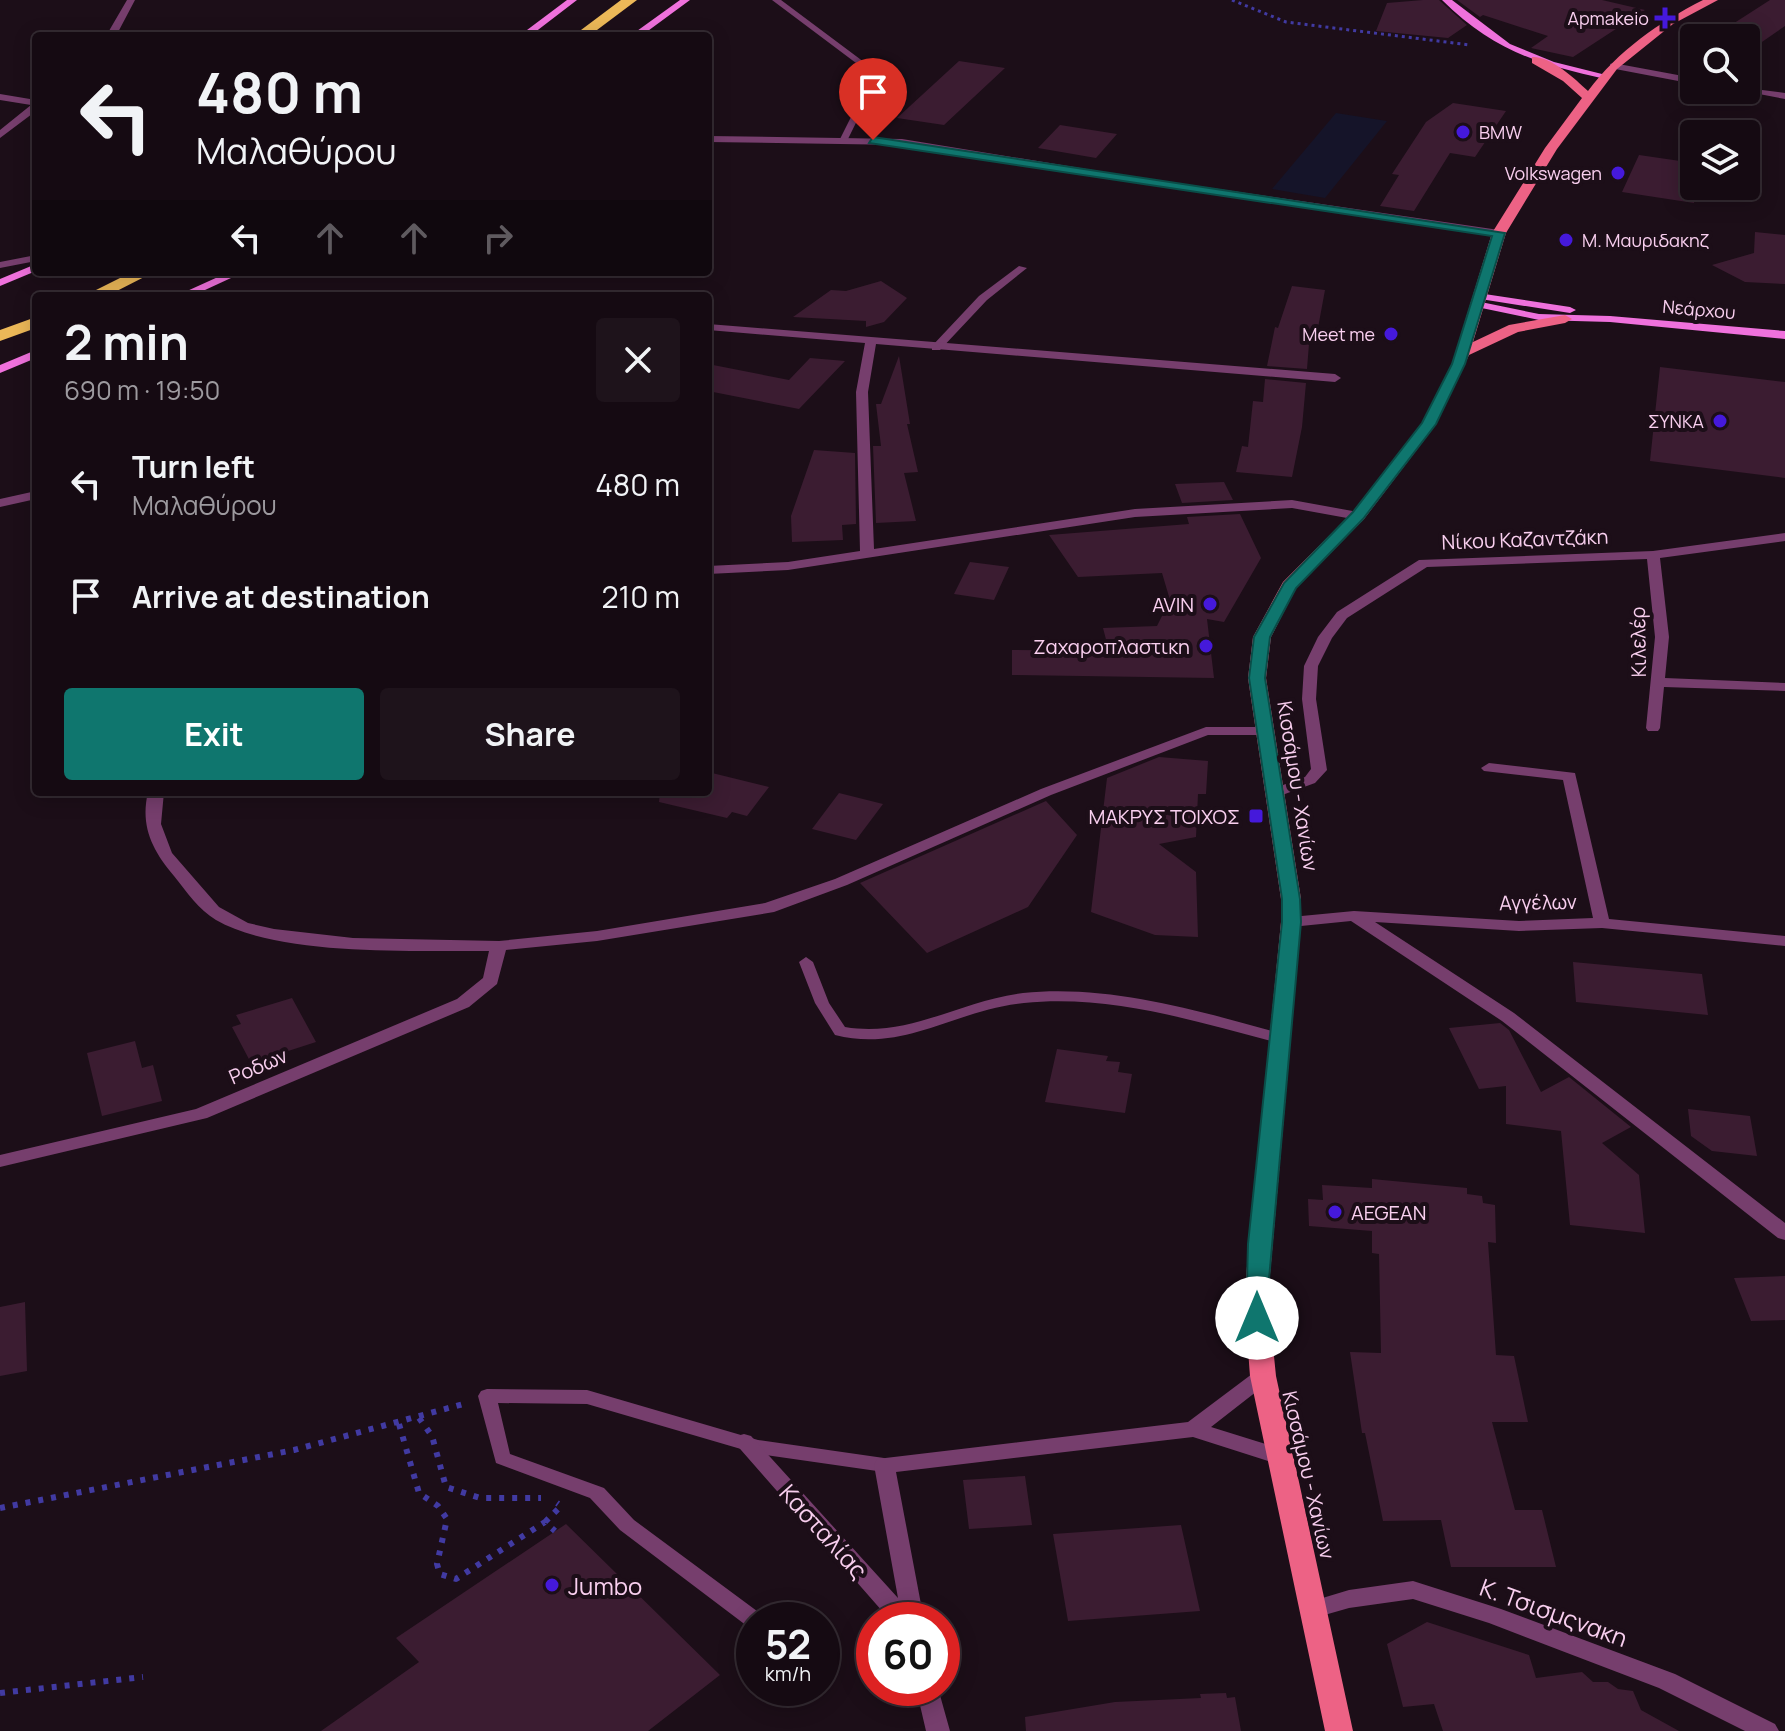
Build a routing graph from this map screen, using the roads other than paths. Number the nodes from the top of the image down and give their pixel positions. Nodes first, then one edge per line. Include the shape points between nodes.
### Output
1 (131, 0) edge
2 (573, 0) edge
3 (630, 0) edge
4 (686, 0) edge
5 (776, 0) edge
6 (1446, 0) edge
7 (1712, 0) edge
8 (113, 32) edge
9 (529, 32) edge
10 (586, 32) edge
11 (641, 32) edge
12 (1536, 60) junction
13 (1609, 71) junction
14 (1680, 79) edge
15 (1760, 92) edge
16 (1785, 96) edge
17 (0, 97) edge
18 (1589, 98) junction
19 (32, 104) edge
20 (32, 108) edge
21 (0, 135) edge
22 (712, 139) edge
23 (844, 139) junction
24 (1499, 233) junction
25 (32, 259) edge
26 (0, 265) edge
27 (1022, 268) dead end
28 (32, 269) edge
29 (137, 276) edge
30 (229, 276) edge
31 (0, 283) edge
32 (102, 292) edge
33 (191, 292) edge
34 (1477, 300) junction
35 (1565, 314) junction
36 (32, 324) edge
37 (712, 327) edge
38 (1785, 335) edge
39 (0, 336) edge
40 (871, 341) junction
41 (936, 348) junction
42 (1462, 353) junction
43 (32, 356) edge
44 (0, 369) edge
45 (1335, 378) dead end
46 (32, 496) edge
47 (0, 503) edge
48 (1358, 516) junction
49 (1785, 537) edge
50 (867, 551) junction
51 (1653, 555) junction
52 (712, 570) edge
53 (1659, 682) junction
54 (1785, 687) edge
55 (1653, 728) dead end
56 (1266, 731) junction
57 (1489, 768) dead end
58 (1274, 793) junction
59 (155, 796) edge
60 (1354, 916) junction
61 (1291, 922) junction
62 (1602, 923) junction
63 (1785, 941) edge
64 (498, 949) junction
65 (806, 962) dead end
66 (1282, 1039) junction
67 (0, 1161) edge
68 (1785, 1233) edge
69 (1263, 1376) junction
70 (1193, 1429) junction
71 (744, 1442) junction
72 (1281, 1457) junction
73 (884, 1465) junction
74 (888, 1602) edge
75 (910, 1602) edge
76 (736, 1607) edge
77 (1314, 1609) junction
78 (932, 1706) edge
79 (938, 1731) edge
80 (1339, 1731) edge
81 (1767, 1731) edge

1 - 8 street
2 - 9 street
3 - 10 highway
4 - 11 street
5 - 23 lane via 876,74
6 - 12 street via 1507,46
7 - 13 main road, Κισσάμου - Χανίων via 1669,22
12 - 13 street
12 - 18 main road
13 - 14 street
13 - 18 main road, Κισσάμου - Χανίων
15 - 16 street
17 - 19 street
18 - 24 main road, Κισσάμου - Χανίων via 1516,200
20 - 21 street
22 - 23 street
23 - 24 street via 902,142
24 - 34 main road, Κισσάμου - Χανίων
25 - 26 street
27 - 41 lane via 972,309
28 - 31 street
29 - 32 highway
30 - 33 street
34 - 35 street, Νεάρχου via 1514,314
34 - 42 main road, Κισσάμου - Χανίων
35 - 38 street, Νεάρχου
35 - 42 main road via 1514,328
36 - 39 highway
37 - 40 street
40 - 41 street
40 - 50 street via 862,392
41 - 45 street
42 - 48 main road, Κισσάμου - Χανίων via 1429,424
43 - 44 street
46 - 47 street
48 - 50 street via 1292,504 1228,506 1135,513
48 - 56 main road, Κισσάμου - Χανίων via 1289,586 1262,637 1257,678
49 - 51 street
50 - 52 street via 788,566
51 - 53 street, Κιλελέρ via 1662,637
51 - 58 street, Νίκου Καζαντζάκη via 1438,560 1377,591 1342,615 1311,666 1309,699 1319,770 1310,780
53 - 54 street
53 - 55 street, Κιλελέρ
56 - 58 main road, Κισσάμου - Χανίων
56 - 64 street via 1206,731 768,908
57 - 62 street via 1570,776
58 - 61 main road, Κισσάμου - Χανίων
59 - 64 street via 150,812 156,840 221,916 257,930 298,937
60 - 61 street, Αγγέλων
60 - 62 street, Αγγέλων via 1519,926
60 - 68 street via 1508,1017
61 - 66 main road, Κισσάμου - Χανίων
62 - 63 street, Αγγέλων
64 - 67 street, Ροδων via 491,980 463,1003 201,1114
65 - 66 lane via 840,1031 865,1038 914,1030 1019,998 1074,994 1132,1001
66 - 69 main road, Κισσάμου - Χανίων via 1257,1264
69 - 70 street
69 - 72 main road, Κισσάμου - Χανίων
70 - 72 street
70 - 73 street
71 - 73 lane
71 - 74 street, Κασταλίας
71 - 76 lane via 587,1397 487,1396 502,1458 597,1493 627,1525
72 - 77 main road, Κισσάμου - Χανίων
73 - 75 street, Κασταλίας
77 - 80 main road, Κισσάμου - Χανίων
77 - 81 street, Κ. Τσισμςνακη via 1413,1590 1667,1681
78 - 79 street

